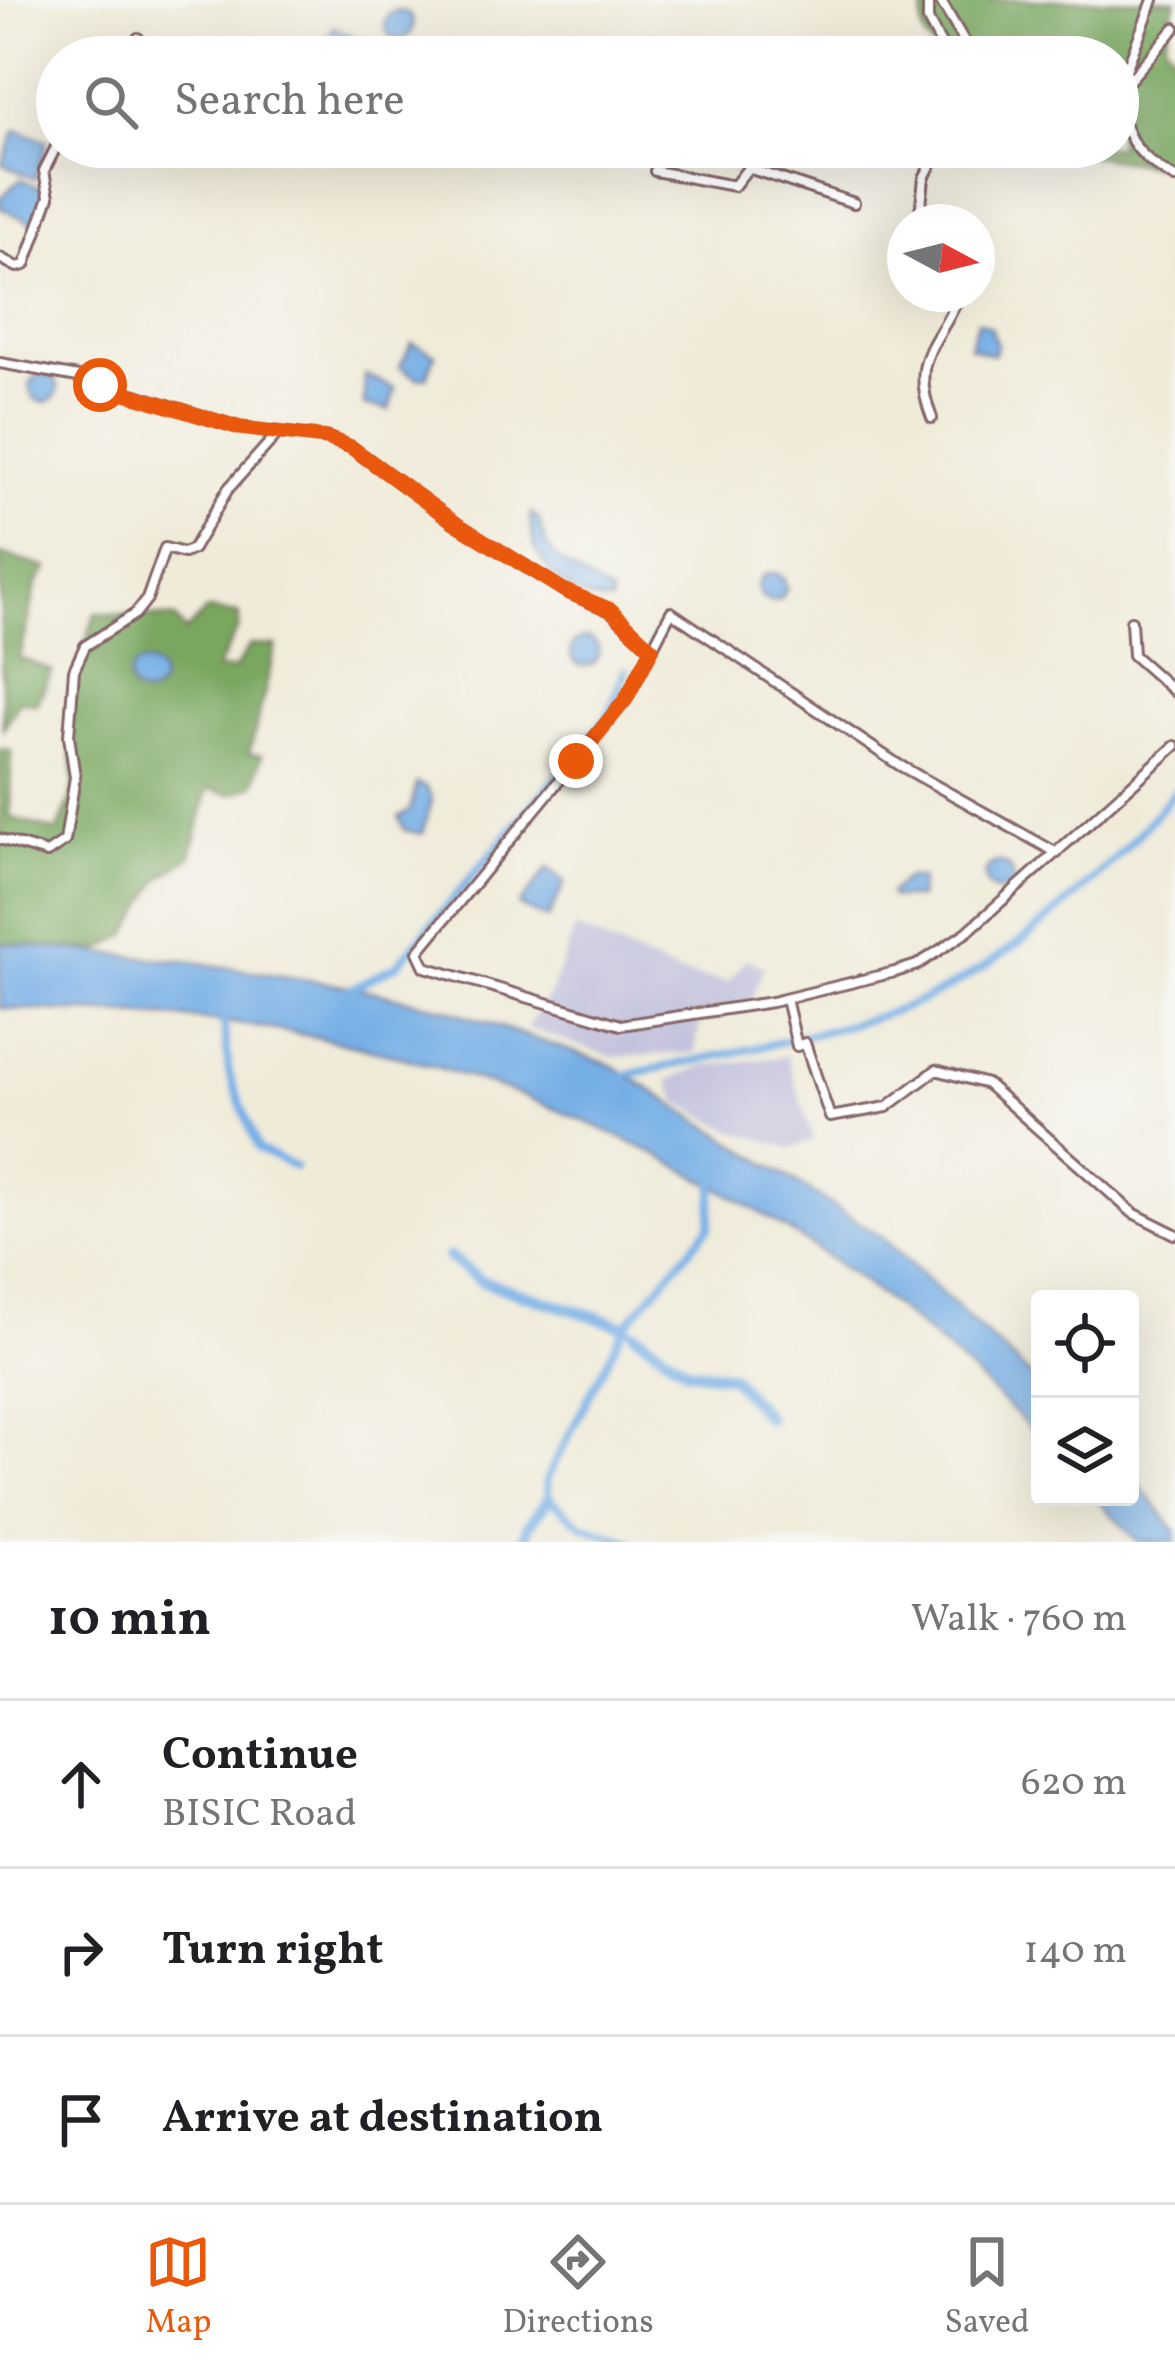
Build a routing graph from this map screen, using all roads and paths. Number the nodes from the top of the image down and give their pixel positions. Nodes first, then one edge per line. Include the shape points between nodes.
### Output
1 (928, 0) edge
2 (940, 0) edge
3 (1153, 0) edge
4 (1175, 28) edge
5 (937, 36) edge
6 (961, 36) edge
7 (1139, 38) edge
8 (1139, 70) edge
9 (1139, 154) edge
10 (46, 168) edge
11 (929, 168) edge
12 (655, 171) dead end
13 (1175, 178) edge
14 (854, 203) dead end
15 (922, 204) edge
16 (0, 258) edge
17 (949, 312) edge
18 (0, 362) edge
19 (932, 418) dead end
20 (278, 433) junction
21 (1132, 621) dead end
22 (652, 649) junction
23 (1175, 692) edge
24 (1175, 746) edge
25 (0, 839) edge
26 (1057, 853) junction
27 (786, 999) junction
28 (1175, 1234) edge

1 - 5 street
2 - 6 street
3 - 7 street
4 - 8 street
9 - 13 street
10 - 16 street via 50,197 25,265
11 - 15 street
12 - 14 street via 734,186 748,168
17 - 19 street via 919,385
18 - 20 street
20 - 22 street via 351,447 454,522 611,610
20 - 25 street via 228,489 193,549 165,548 135,614 85,646 69,705 75,777 65,841 47,854
21 - 23 street via 1133,655
22 - 26 street via 670,612 899,765
22 - 27 street via 626,699 417,958 438,973 622,1025
24 - 26 street
26 - 27 street via 917,965
27 - 28 street via 797,1046 805,1043 830,1117 887,1107 936,1070 987,1084 1133,1213

